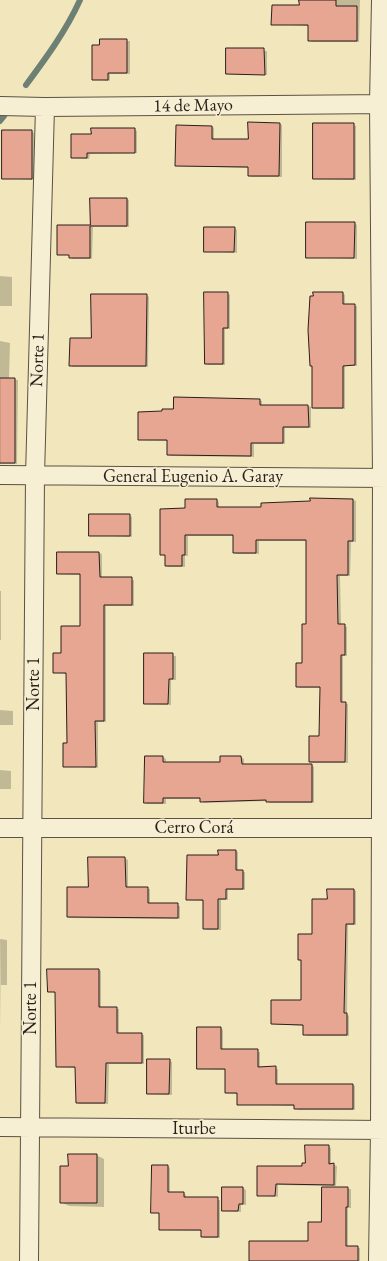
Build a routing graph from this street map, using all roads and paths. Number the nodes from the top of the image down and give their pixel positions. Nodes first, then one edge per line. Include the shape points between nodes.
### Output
1 (381, 0) edge
2 (383, 104) edge
3 (0, 106) edge
4 (45, 107) junction
5 (0, 475) edge
6 (35, 476) junction
7 (384, 478) edge
8 (0, 828) edge
9 (32, 828) junction
10 (383, 828) edge
11 (0, 1127) edge
12 (30, 1127) junction
13 (384, 1130) edge
14 (29, 1261) edge
15 (378, 1261) edge

1 - 2 street
2 - 4 street, 14 de Mayo
2 - 7 street
3 - 4 street, 14 de Mayo
4 - 6 street, Norte 1
5 - 6 street, General Eugenio A. Garay
6 - 7 street, General Eugenio A. Garay
6 - 9 street, Norte 1
7 - 10 street
8 - 9 street, Cerro Corá
9 - 10 street, Cerro Corá
9 - 12 street, Norte 1
10 - 13 street
11 - 12 street, Iturbe
12 - 13 street, Iturbe
12 - 14 street, Norte 1
13 - 15 street

